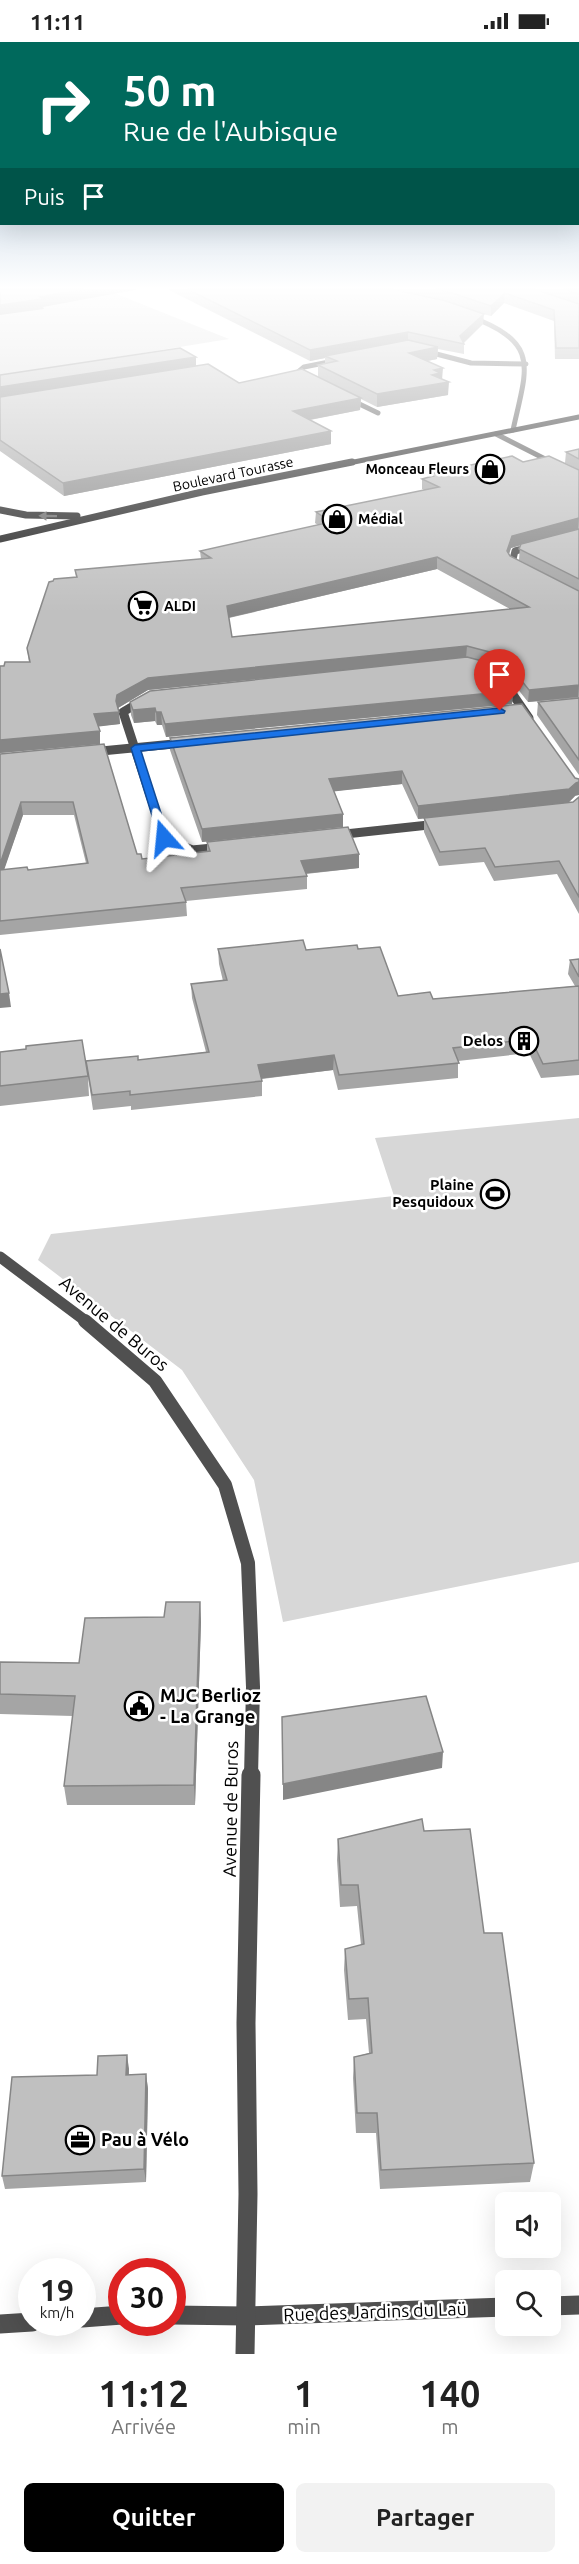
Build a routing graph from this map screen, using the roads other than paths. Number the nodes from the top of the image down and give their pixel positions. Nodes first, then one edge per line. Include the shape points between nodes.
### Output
1 (345, 397) edge
2 (520, 397) edge
3 (378, 413) edge
4 (579, 417) edge
5 (513, 430) junction
6 (496, 434) junction
7 (579, 476) edge
8 (0, 510) edge
9 (97, 516) junction
10 (0, 539) edge
11 (547, 542) edge
12 (531, 573) edge
13 (498, 673) edge
14 (149, 697) edge
15 (534, 708) edge
16 (523, 709) junction
17 (511, 710) edge
18 (536, 726) edge
19 (194, 742) edge
20 (135, 748) junction
21 (76, 754) edge
22 (453, 822) edge
23 (322, 836) edge
24 (228, 846) edge
25 (0, 1257) edge
26 (579, 2305) edge
27 (561, 2306) edge
28 (495, 2307) edge
29 (186, 2315) edge
30 (245, 2316) junction
31 (18, 2323) edge
32 (0, 2324) edge
33 (245, 2354) edge

1 - 3 street
2 - 5 street
4 - 5 main road, Boulevard Tourasse
5 - 6 main road, Boulevard Tourasse
6 - 7 street
6 - 9 main road, Boulevard Tourasse
9 -> 8 main road via 27,515
9 - 10 main road, Boulevard Tourasse
11 - 12 street via 515,551 512,563
13 - 16 street
14 - 20 street via 123,712
15 - 16 street
16 - 17 street
16 - 18 street
19 - 20 street
20 - 21 street
20 - 24 street via 164,838 192,850
22 - 23 street
25 - 30 street, Avenue de Buros via 98,1331 156,1381 225,1485 248,1563 253,1687
26 - 27 street
28 - 30 street, Rue des Jardins du Laü
29 - 30 street, Rue des Jardins du Laü
30 - 33 street, Avenue de Buros
31 - 32 street

